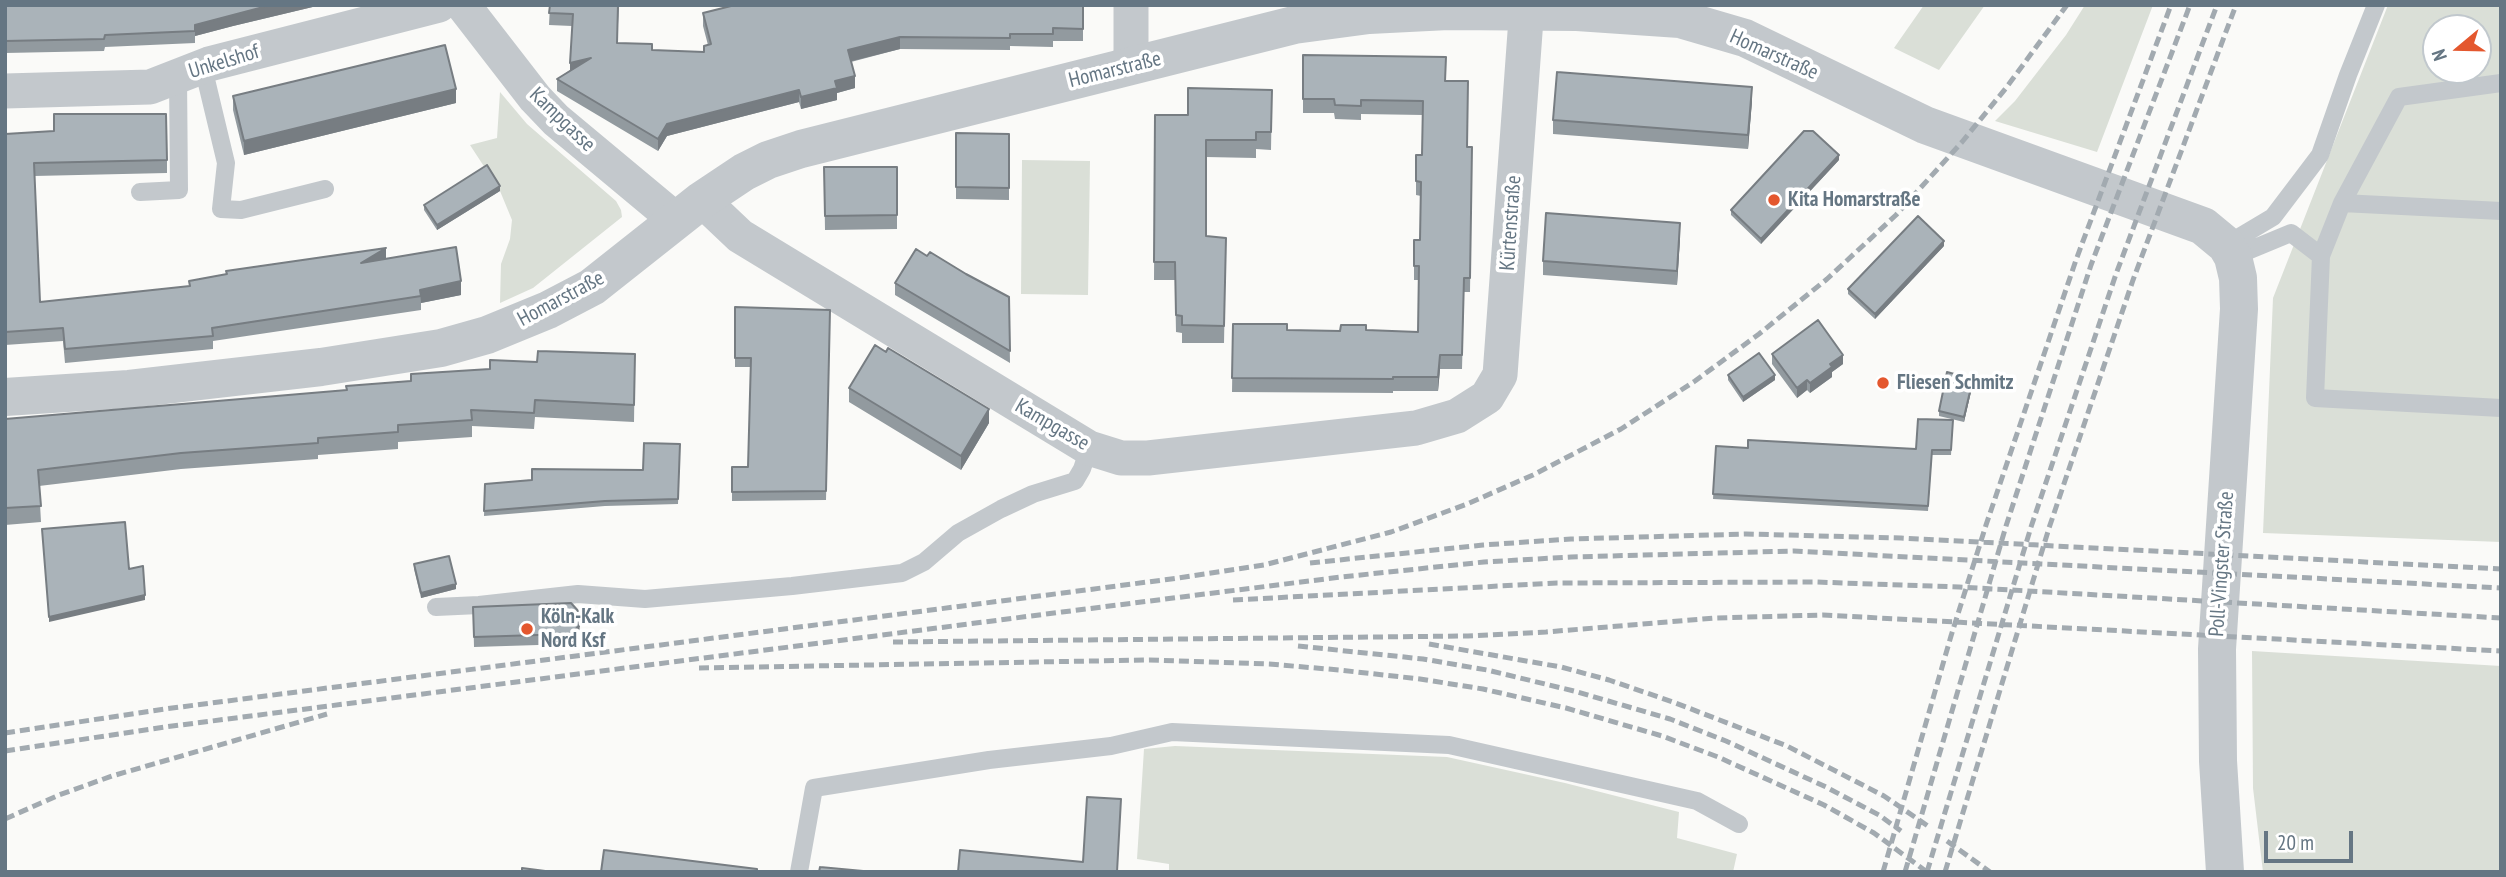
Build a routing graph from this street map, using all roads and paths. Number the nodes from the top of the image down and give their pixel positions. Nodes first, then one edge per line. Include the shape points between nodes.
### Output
1 (439, 5) edge
2 (463, 5) edge
3 (1131, 5) edge
4 (2376, 5) edge
5 (1527, 8) edge
6 (1131, 66) junction
7 (191, 71) junction
8 (2501, 83) edge
9 (5, 91) edge
10 (325, 189) dead end
11 (140, 192) dead end
12 (2342, 203) junction
13 (689, 210) junction
14 (2501, 211) edge
15 (2229, 251) junction
16 (2320, 256) junction
17 (5, 397) edge
18 (2501, 408) edge
19 (1457, 416) joint
20 (1089, 448) junction
21 (436, 607) dead end
22 (1739, 824) dead end
23 (799, 872) edge
24 (2225, 872) edge

1 - 7 street, Unkelshof
2 - 13 street, Kampgasse via 556,120
3 - 6 street
4 - 15 lane via 2320,155 2273,217
5 - 6 street, Homarstraße via 1369,15 1294,25
5 - 15 street, Homarstraße via 1680,19 1745,38 1925,125 2203,226
5 - 19 street, Kürtenstraße via 1500,375 1487,397
6 - 13 street, Homarstraße via 801,149 744,172
7 - 9 street, Unkelshof via 150,87
7 - 10 lane via 226,163 221,209 241,211
7 - 11 lane via 179,190
8 - 12 lane via 2399,97
12 - 14 lane
12 - 16 lane
13 - 17 street, Homarstraße via 592,287 499,330 441,348 128,389
13 - 20 street, Kampgasse via 740,236
15 - 16 lane via 2291,233
15 - 24 street, Poll-Vingster Straße via 2238,278 2239,309 2217,649
16 - 18 lane via 2315,398
19 - 20 street, Kampgasse via 1416,428 1148,458 1121,458
20 - 21 lane via 1075,481 1001,509 902,573 658,598 578,594
22 - 23 lane via 1697,801 1450,745 1172,732 1111,746 814,788

